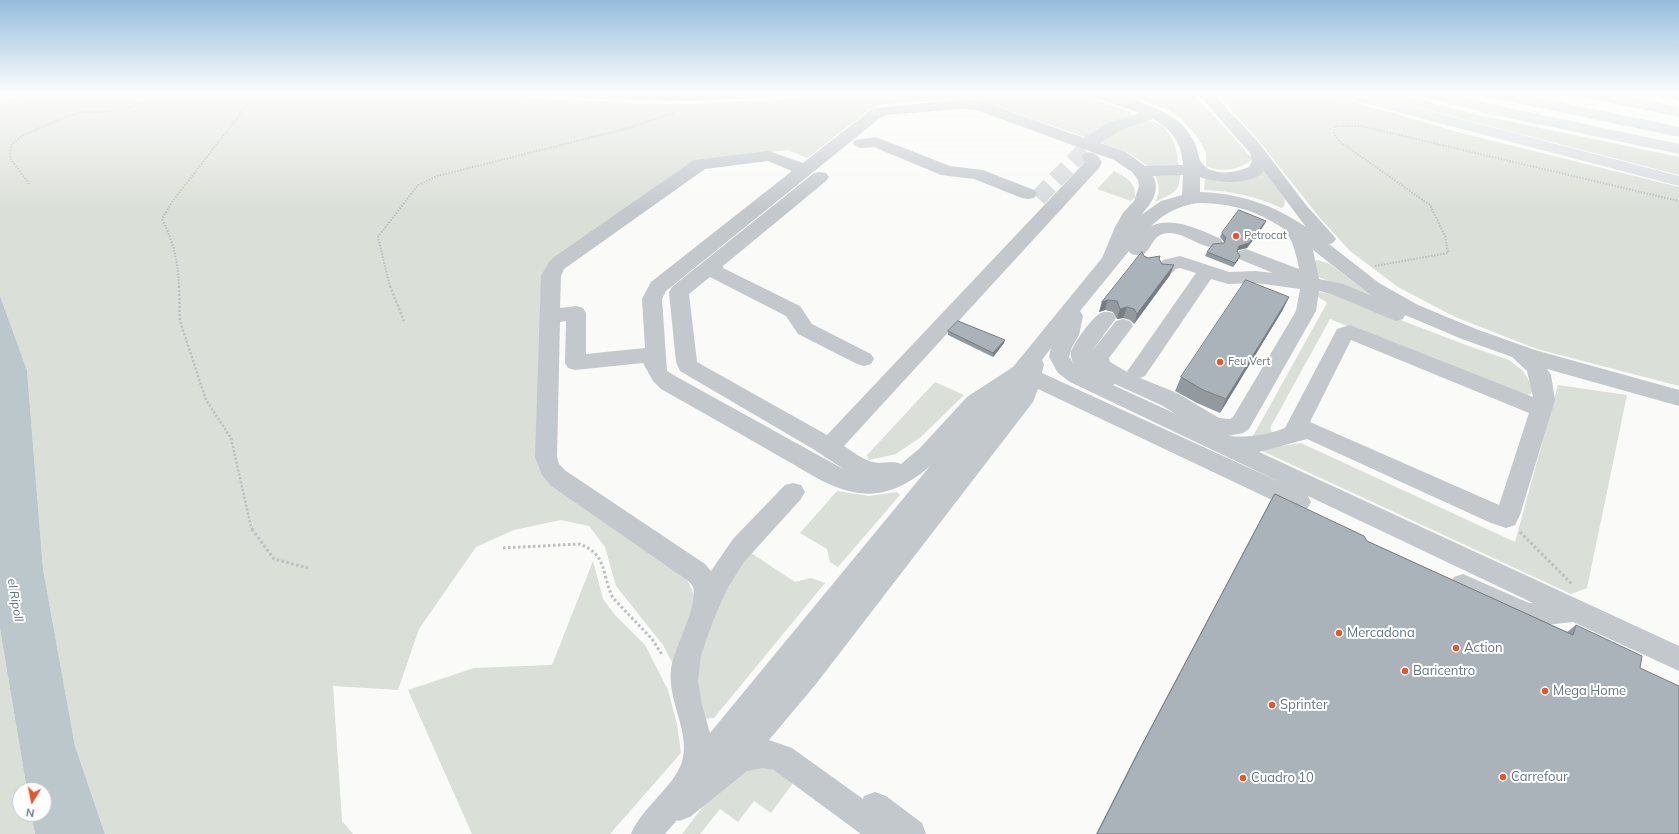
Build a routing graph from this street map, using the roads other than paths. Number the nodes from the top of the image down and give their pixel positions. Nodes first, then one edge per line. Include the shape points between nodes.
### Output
1 (853, 132) edge
2 (875, 132) edge
3 (1032, 132) edge
4 (1052, 132) edge
5 (1104, 132) edge
6 (1180, 132) edge
7 (1240, 132) edge
8 (1490, 132) edge
9 (1598, 132) edge
10 (861, 143) junction
11 (1092, 149) junction
12 (1679, 149) edge
13 (1258, 153) junction
14 (1191, 166) junction
15 (1141, 171) junction
16 (798, 175) junction
17 (1679, 181) edge
18 (1028, 194) dead end
19 (1191, 198) junction
20 (1143, 202) junction
21 (1290, 225) junction
22 (1214, 243) edge
23 (1246, 255) dead end
24 (1111, 260) junction
25 (715, 262) junction
26 (1157, 265) edge
27 (1199, 268) junction
28 (1094, 282) junction
29 (1310, 283) junction
30 (1076, 303) junction
31 (550, 316) junction
32 (1114, 322) dead end
33 (1461, 331) junction
34 (1510, 350) junction
35 (864, 359) dead end
36 (655, 363) junction
37 (1138, 371) dead end
38 (1025, 375) junction
39 (1679, 398) edge
40 (1542, 403) junction
41 (1293, 433) junction
42 (1216, 442) junction
43 (821, 443) junction
44 (921, 461) junction
45 (793, 492) dead end
46 (1299, 502) dead end
47 (1441, 576) edge
48 (1575, 599) junction
49 (705, 607) junction
50 (1679, 659) edge
51 (761, 753) junction
52 (729, 765) junction
53 (686, 782) junction
54 (646, 834) edge
55 (886, 834) edge
56 (911, 834) edge

1 - 16 street
2 - 10 street
3 - 11 street
4 - 15 street via 1112,154 1130,162
5 - 11 street
6 - 14 street via 1188,146
7 - 13 street
8 - 17 main road
9 - 12 main road
10 - 18 street via 876,142 947,171 977,174
10 - 25 street
11 - 20 street via 1137,175 1146,188
11 - 43 street via 1093,164 834,442
13 - 14 street via 1260,161 1256,170 1229,178 1212,176
13 - 33 street via 1301,212 1341,253 1408,300
14 - 15 street
14 - 19 street
15 - 20 street via 1148,185
16 - 31 street via 799,168 768,156 700,164 556,266 551,276
16 - 36 street via 658,287 652,299
19 - 21 street via 1219,198 1250,205 1277,216
19 - 24 street via 1160,208 1140,226
20 - 24 street via 1126,222
21 - 29 street via 1305,252
21 - 33 street via 1393,301
22 - 28 street via 1178,230 1155,230 1127,264
23 - 29 street
24 - 28 street
25 - 35 street via 713,266 716,273 793,311 805,329
25 - 43 street via 679,292 687,366
26 - 27 street via 1174,263
27 - 29 street via 1228,278 1256,277
27 - 37 street
28 - 30 street
29 - 32 street via 1310,298 1306,311 1241,424 1236,427 1226,428 1166,406 1095,373 1084,365 1081,358 1083,348
29 - 33 street via 1336,289 1402,317
30 - 38 street via 1037,351
30 - 42 street via 1069,335 1059,357 1065,368 1077,377
31 - 36 street via 576,313 576,362 646,355
31 - 49 street via 546,456 551,471 696,572 706,586
33 - 34 street
34 - 39 street
34 - 40 street via 1528,359 1536,367 1540,375 1544,400
36 - 44 street via 660,376 669,383 844,481 869,485 892,482
38 - 44 street via 971,406
38 - 46 street
38 - 52 street via 1025,396 806,675
38 - 53 street
40 - 41 street via 1530,405 1350,332 1344,334
40 - 41 street via 1506,518 1315,432 1301,430
41 - 42 street via 1278,439 1240,446
42 - 48 street
43 - 44 street via 847,461 869,470 896,471
45 - 49 street via 735,555
47 - 48 street via 1528,615
48 - 50 street
49 - 53 street via 686,663 684,680 685,693 698,736 693,770
51 - 52 street via 739,758
51 - 55 street via 782,758
51 - 56 street via 778,743 792,746
52 - 54 street
53 - 54 street

